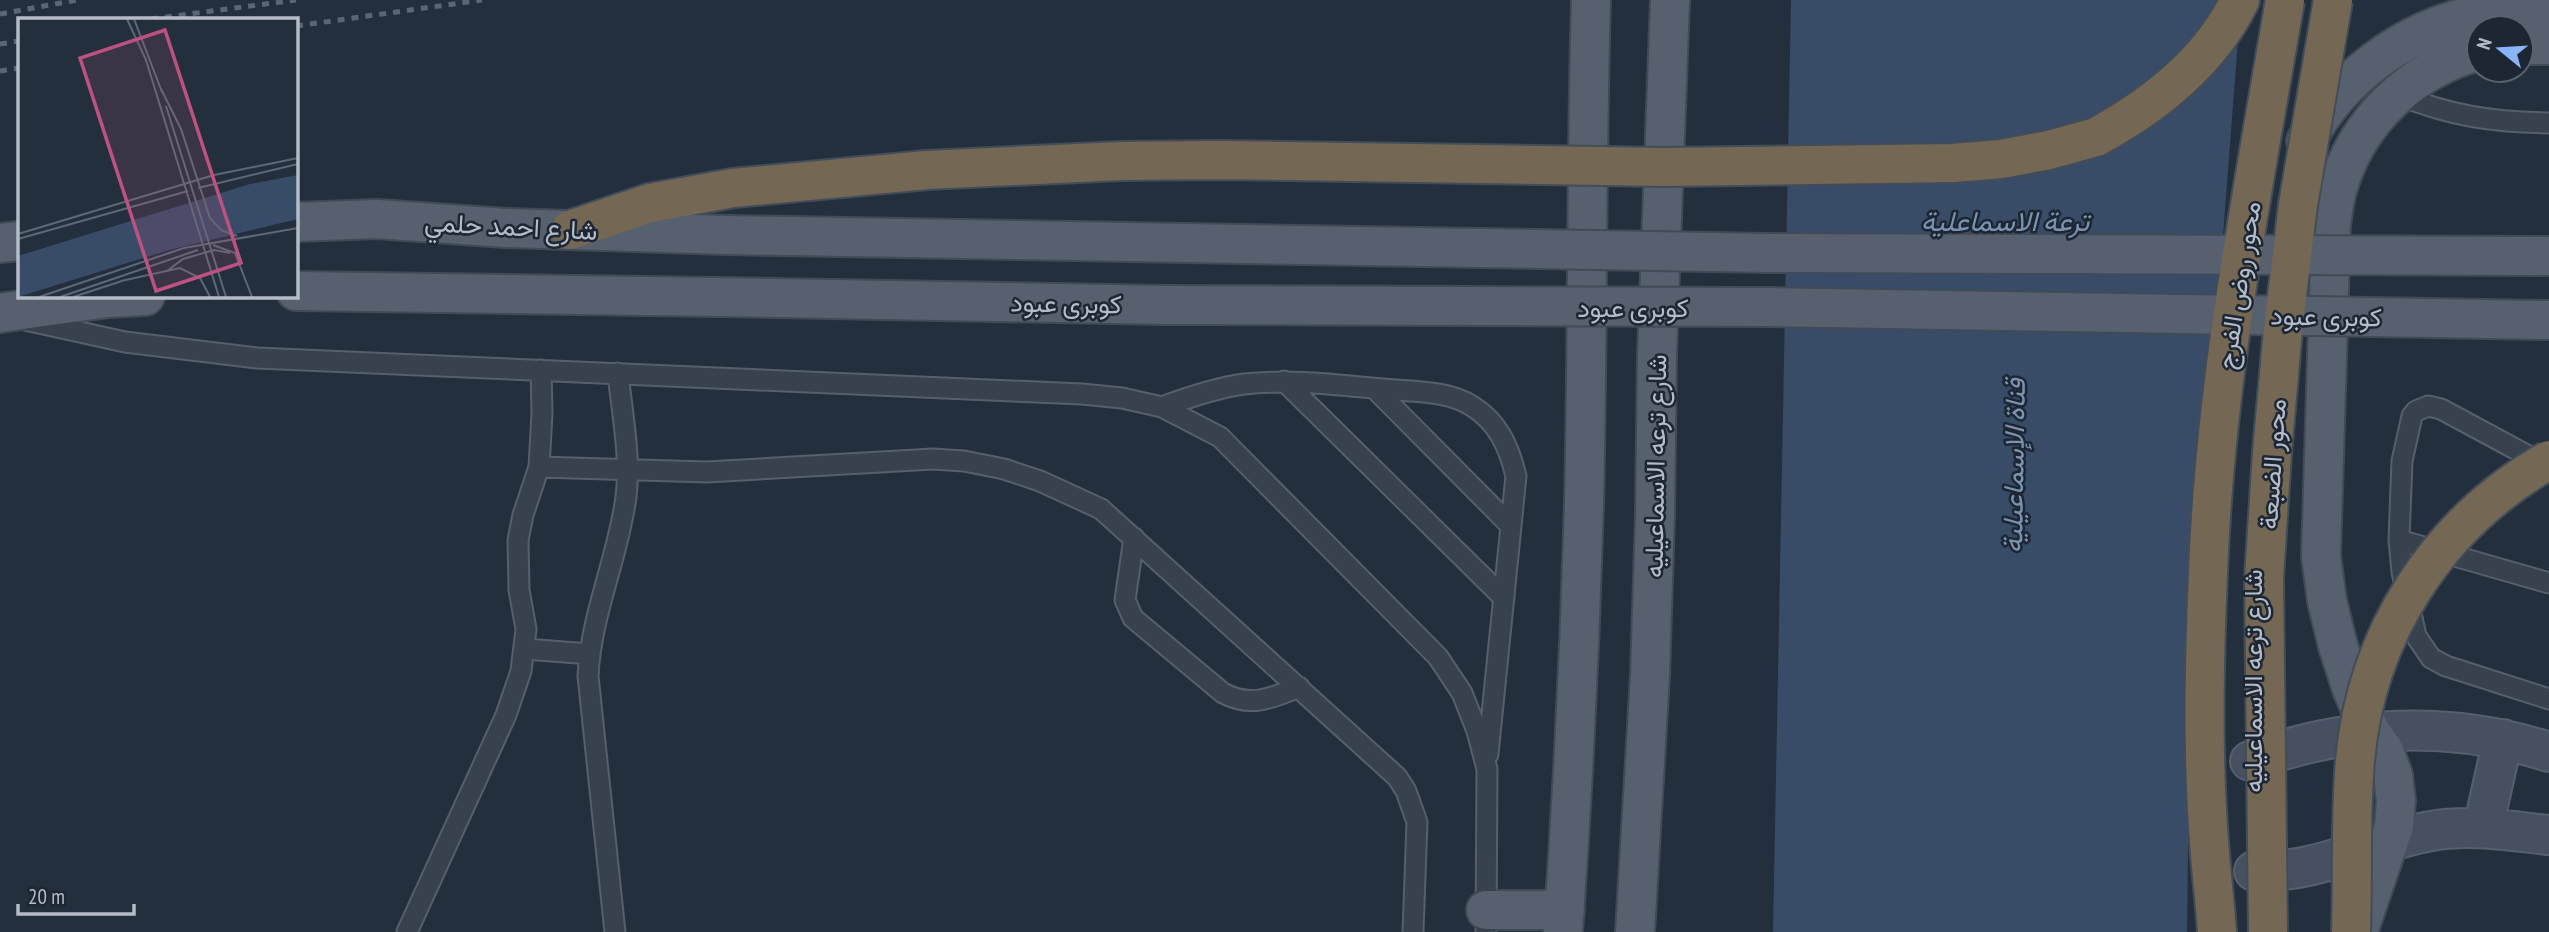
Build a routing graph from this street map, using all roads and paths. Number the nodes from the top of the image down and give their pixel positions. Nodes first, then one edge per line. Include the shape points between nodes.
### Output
1 (1591, 0) edge
2 (1670, 0) edge
3 (2240, 0) edge
4 (2284, 0) edge
5 (2333, 0) edge
6 (2549, 8) edge
7 (2465, 55) edge
8 (2396, 94) junction
9 (2549, 122) edge
10 (298, 222) edge
11 (570, 230) junction
12 (18, 241) edge
13 (0, 243) edge
14 (2549, 256) edge
15 (298, 291) edge
16 (108, 298) edge
17 (0, 314) edge
18 (2549, 320) edge
19 (541, 370) junction
20 (618, 373) junction
21 (1284, 381) junction
22 (1375, 389) junction
23 (1162, 407) junction
24 (2549, 460) edge
25 (539, 467) junction
26 (2549, 467) edge
27 (628, 471) junction
28 (1511, 526) junction
29 (1134, 538) junction
30 (2399, 540) junction
31 (2549, 583) edge
32 (1504, 598) junction
33 (525, 649) junction
34 (590, 654) junction
35 (1299, 687) junction
36 (2549, 699) edge
37 (2370, 732) junction
38 (2503, 739) junction
39 (2549, 752) edge
40 (2250, 761) junction
41 (1487, 769) junction
42 (2483, 828) junction
43 (2549, 835) edge
44 (2387, 843) junction
45 (2253, 872) junction
46 (1486, 921) edge
47 (1564, 921) edge
48 (407, 932) edge
49 (615, 932) edge
50 (1413, 932) edge
51 (1635, 932) edge
52 (2217, 932) edge
53 (2255, 932) edge
54 (2268, 932) edge
55 (2351, 932) edge
56 (2358, 932) edge

1 - 47 main road via 1584,515
2 - 51 main road, شارع ترعه الاسماعيليه via 1650,675
3 - 11 highway, bridge via 2211,46 2159,98 2129,120 2096,137 2001,159 1664,167 1121,161 927,170 733,188 650,203
4 - 52 highway, محور روض الفرج, bridge via 2228,345 2213,470 2204,751
5 - 54 highway, محور الضبعة, bridge via 2298,205 2272,453 2264,578
6 - 40 main road, شارع ترعه الاسماعيليه via 2474,15 2427,30 2384,54 2345,86 2315,125 2291,169 2277,217 2247,639
7 - 8 main road via 2427,72
8 - 9 lane via 2481,120
8 - 37 main road via 2371,121 2351,153 2331,224 2321,556 2338,646
10 - 11 main road, شارع احمد حلمي via 377,219
11 - 14 main road, شارع احمد حلمي, bridge via 1768,253
12 - 13 main road
15 - 18 main road, كوبرى عبود, bridge
16 - 17 main road
17 - 19 lane via 125,342 257,358
19 - 20 lane
19 - 25 lane
20 - 23 lane via 1082,394
20 - 27 lane
21 - 22 lane
21 - 23 lane via 1242,384
21 - 32 lane
22 - 28 lane
22 - 28 lane via 1442,395 1472,405 1495,426 1510,450 1516,476
23 - 41 lane via 1220,437 1438,657 1462,693
24 - 55 highway, bridge via 2483,505 2448,540 2418,579 2388,632 2362,713 2355,762
25 - 27 lane
25 - 33 lane via 518,540
26 - 30 lane via 2441,409 2422,408 2412,416 2402,461
27 - 29 lane via 964,461 1052,486 1101,509
27 - 34 lane via 626,498
28 - 32 lane
29 - 35 lane
29 - 35 lane via 1125,600 1133,618 1223,694 1265,701
30 - 31 lane
30 - 36 lane via 2416,636 2431,658
32 - 41 lane
33 - 34 lane
33 - 48 lane via 515,694
34 - 49 lane
35 - 50 lane via 1397,777 1406,791 1418,839
37 - 38 street via 2439,730
37 - 40 street via 2309,742
37 - 44 main road via 2393,775 2394,826
38 - 39 street
38 - 42 street
40 - 45 main road, شارع ترعه الاسماعيليه
41 - 46 lane
42 - 43 street
42 - 44 street via 2432,831
44 - 45 street via 2310,867
44 - 56 main road
45 - 53 main road, شارع ترعه الاسماعيليه
46 - 47 main road

